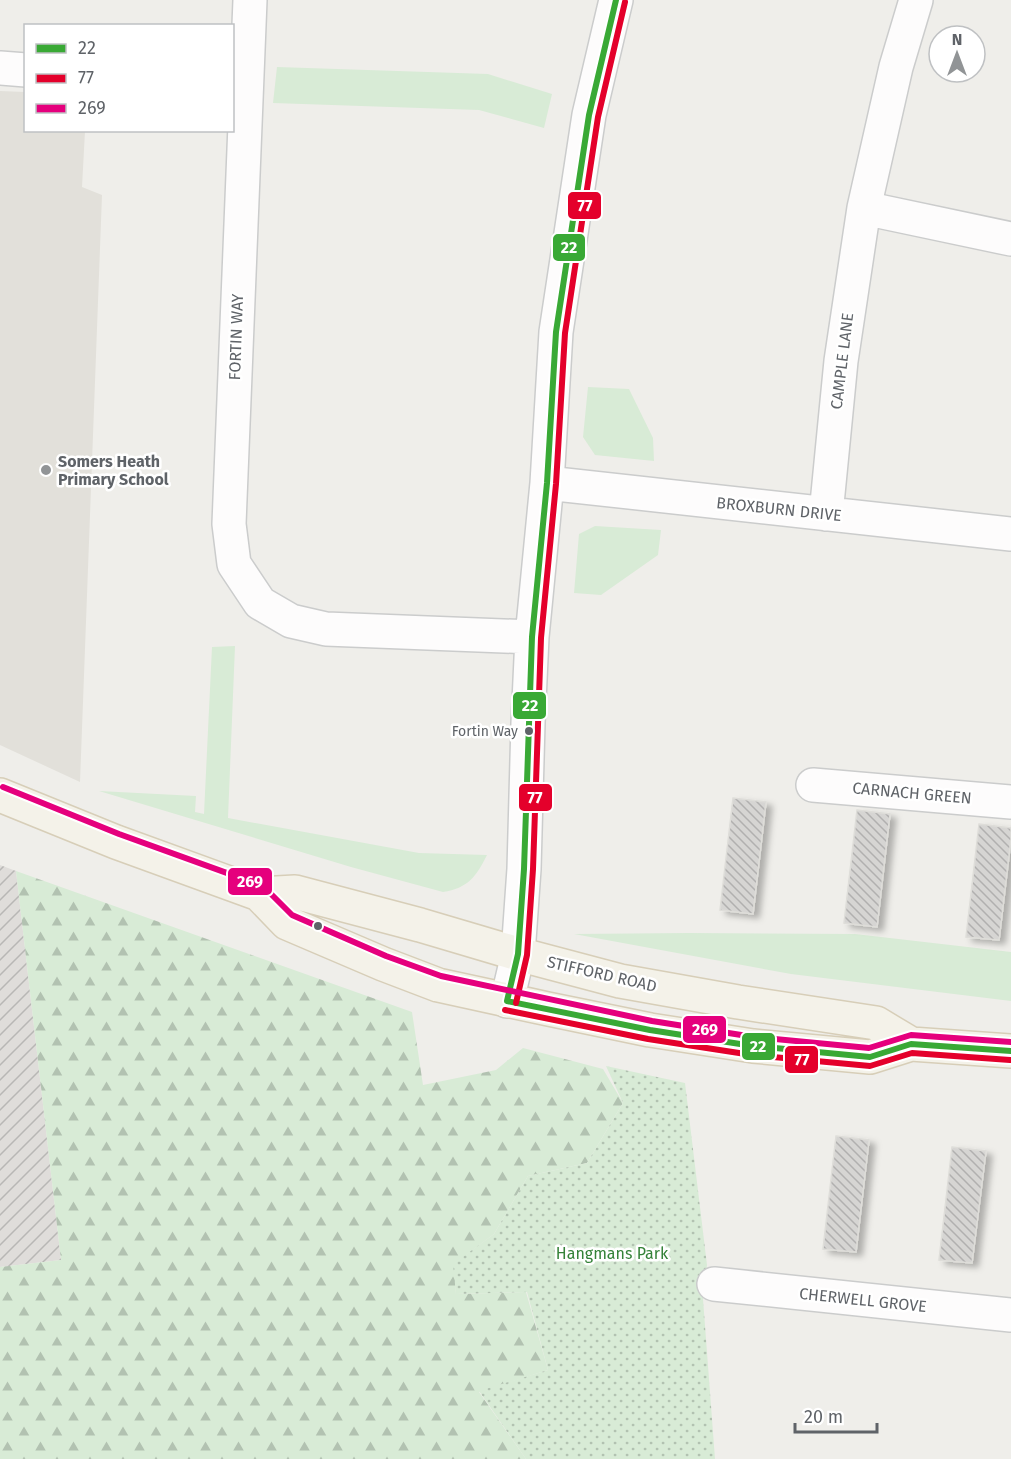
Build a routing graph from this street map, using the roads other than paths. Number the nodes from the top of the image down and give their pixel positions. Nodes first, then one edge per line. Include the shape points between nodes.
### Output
1 (250, 0) edge
2 (616, 0) edge
3 (916, 0) edge
4 (0, 68) edge
5 (24, 70) edge
6 (239, 83) edge
7 (864, 208) junction
8 (1011, 239) edge
9 (547, 483) junction
10 (826, 514) junction
11 (1011, 534) edge
12 (532, 637) junction
13 (813, 785) dead end
14 (0, 795) edge
15 (1011, 802) edge
16 (259, 894) junction
17 (518, 954) junction
18 (507, 1001) junction
19 (911, 1044) junction
20 (1011, 1051) edge
21 (714, 1284) dead end
22 (1011, 1315) edge

1 - 6 street, FORTIN WAY
2 - 9 street via 589,115 555,332
3 - 7 street, CAMPLE LANE via 896,67
4 - 5 street
6 - 12 street, FORTIN WAY via 229,524 234,564 260,603 291,621 326,628
7 - 8 street
7 - 10 street, CAMPLE LANE via 841,360
9 - 10 street, BROXBURN DRIVE
9 - 12 street
10 - 11 street, BROXBURN DRIVE
12 - 17 street
13 - 15 street, CARNACH GREEN
14 - 16 main road, STIFFORD ROAD
16 - 17 main road, STIFFORD ROAD via 295,892
16 - 18 main road, STIFFORD ROAD via 287,923 298,928 438,985
17 - 18 street
17 - 19 main road, STIFFORD ROAD via 620,981 876,1023
18 - 19 main road, STIFFORD ROAD via 753,1046 870,1057
19 - 20 main road, STIFFORD ROAD
21 - 22 street, CHERWELL GROVE

